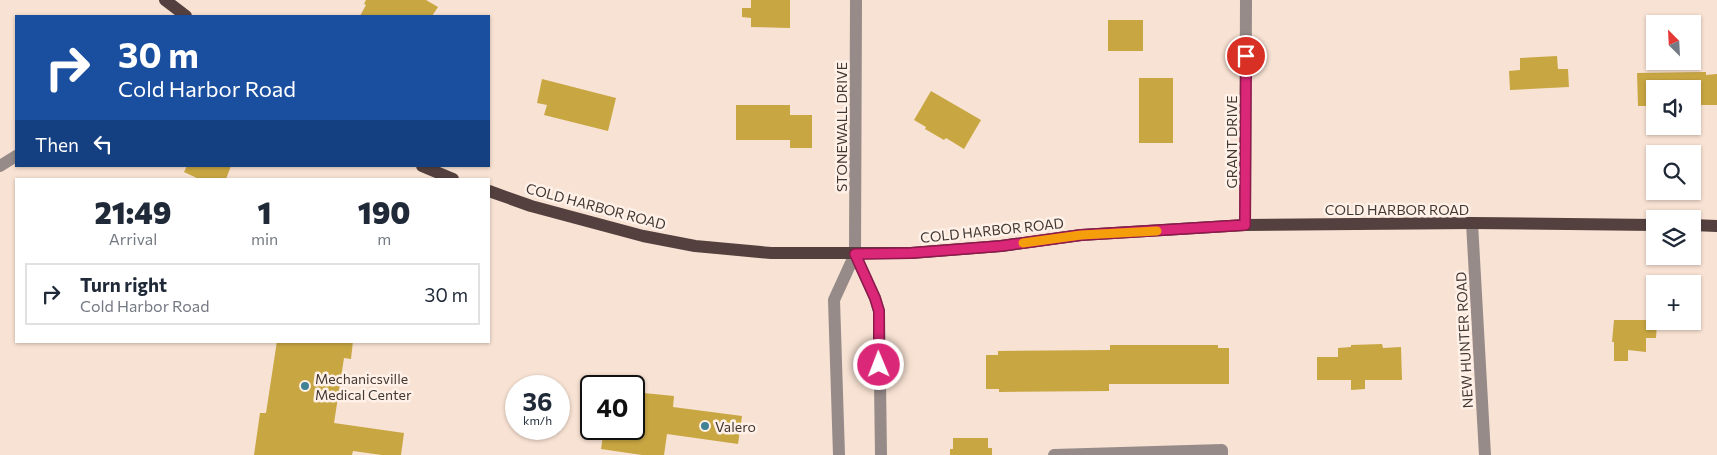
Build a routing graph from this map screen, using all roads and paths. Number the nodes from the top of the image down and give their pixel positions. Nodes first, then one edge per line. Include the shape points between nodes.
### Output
1 (165, 0) edge
2 (856, 0) edge
3 (1246, 0) edge
4 (185, 15) edge
5 (15, 157) edge
6 (0, 166) edge
7 (424, 167) edge
8 (451, 178) edge
9 (490, 191) edge
10 (1472, 223) junction
11 (1245, 225) junction
12 (1646, 225) edge
13 (1701, 225) edge
14 (1717, 226) edge
15 (855, 254) junction
16 (1054, 454) edge
17 (838, 455) edge
18 (881, 455) edge
19 (1222, 455) edge
20 (1485, 455) edge

1 - 4 main road
2 - 15 street, STONEWALL DRIVE
3 - 11 street, GRANT DRIVE
5 - 6 street
7 - 8 main road
9 - 15 main road, COLD HARBOR ROAD via 531,206 643,236 695,246 772,253
10 - 11 main road, COLD HARBOR ROAD
10 - 12 main road, COLD HARBOR ROAD
10 - 20 street, NEW HUNTER ROAD
11 - 15 main road, COLD HARBOR ROAD via 1081,235 920,253
13 - 14 main road
15 - 17 street via 834,300
15 - 18 street via 879,311
16 - 19 street via 1222,450

